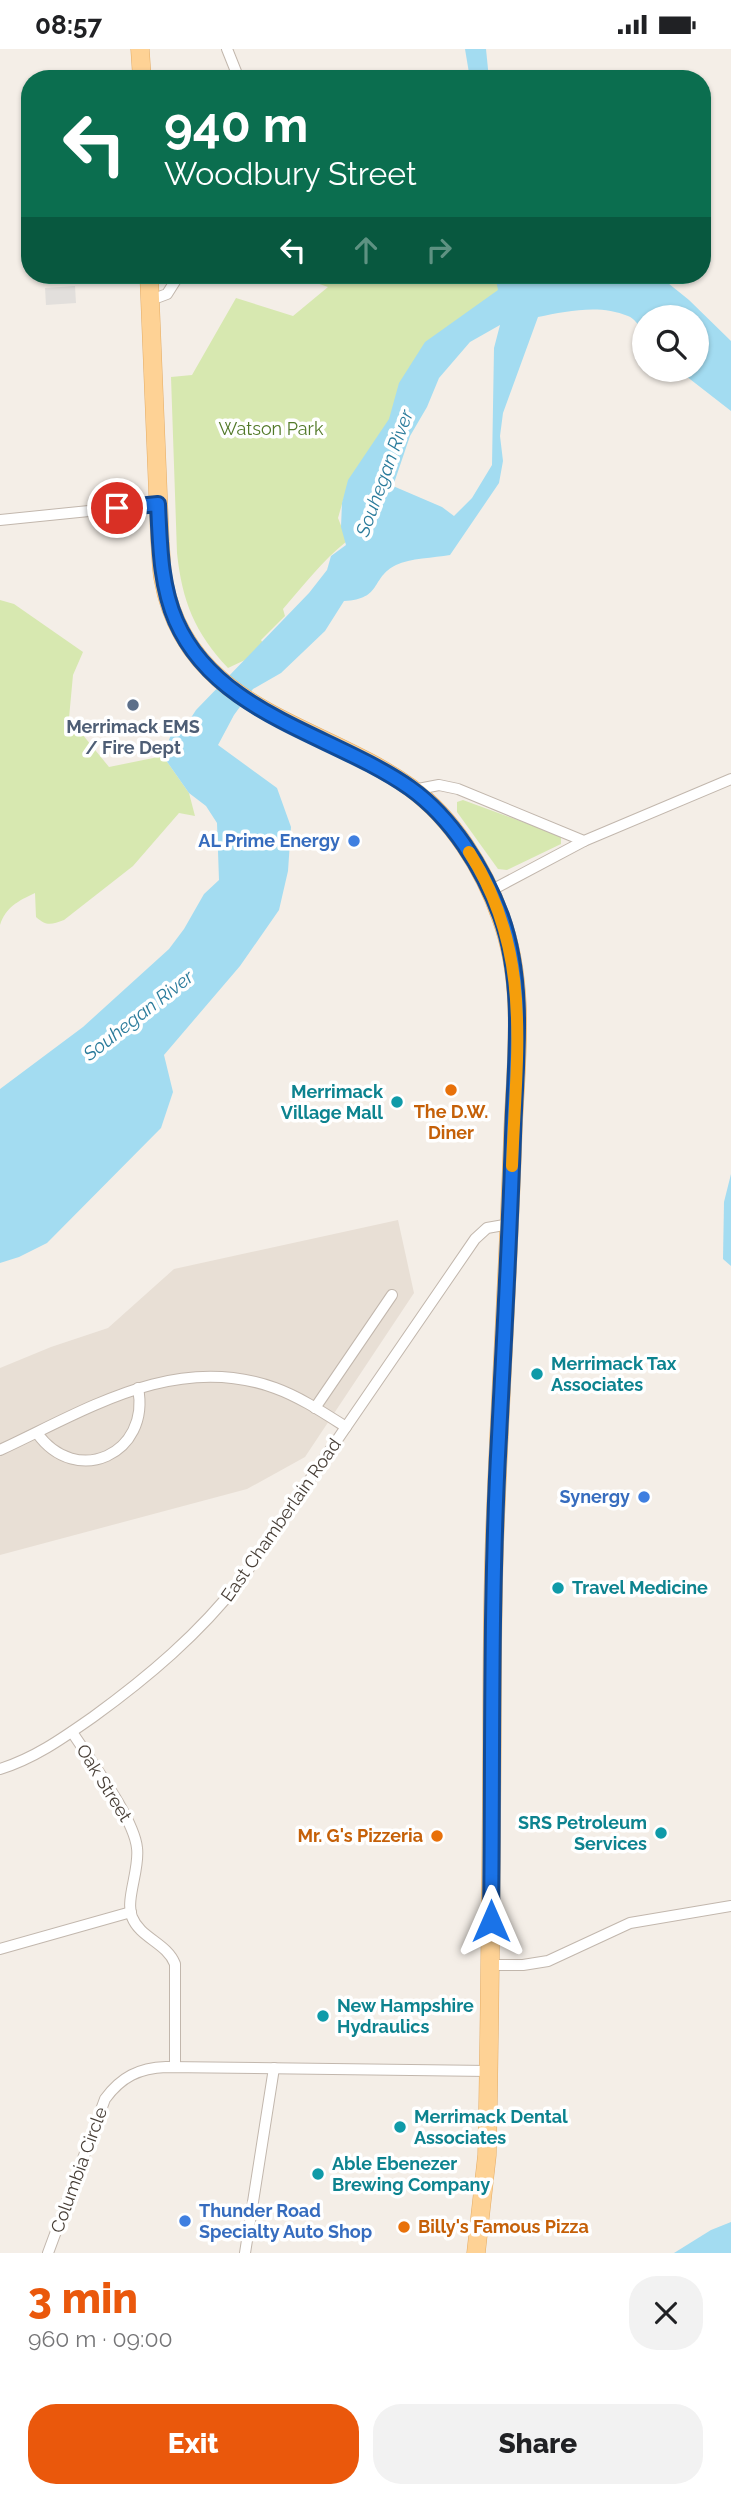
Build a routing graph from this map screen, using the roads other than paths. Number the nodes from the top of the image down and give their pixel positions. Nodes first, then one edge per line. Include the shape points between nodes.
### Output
1 (140, 49) edge
2 (227, 49) edge
3 (141, 70) edge
4 (235, 70) edge
5 (150, 284) edge
6 (173, 284) edge
7 (151, 300) junction
8 (158, 504) junction
9 (0, 520) edge
10 (731, 779) edge
11 (413, 790) junction
12 (584, 841) junction
13 (490, 891) junction
14 (510, 1224) junction
15 (392, 1295) dead end
16 (138, 1388) junction
17 (315, 1408) junction
18 (346, 1427) junction
19 (37, 1433) junction
20 (0, 1450) edge
21 (72, 1732) junction
22 (0, 1769) edge
23 (731, 1906) edge
24 (131, 1912) junction
25 (0, 1949) edge
26 (490, 1965) junction
27 (175, 2067) junction
28 (274, 2068) junction
29 (489, 2071) junction
30 (48, 2253) edge
31 (245, 2253) edge
32 (476, 2253) edge

1 - 3 main road
2 - 4 street
5 - 7 main road
6 - 7 street via 167,294
7 - 8 main road
8 - 9 street
8 - 11 main road via 168,596 182,632 204,664 242,698
10 - 12 street
11 - 12 street via 439,785 458,789
11 - 13 main road via 465,846
12 - 13 street
13 - 14 main road via 510,944 517,997
14 - 18 street, East Chamberlain Road via 487,1228 475,1239
14 - 26 main road via 494,1542
15 - 17 street
16 - 17 street via 166,1380 225,1376 277,1388
16 - 19 street
16 - 19 street via 135,1430 120,1449 108,1455 71,1459 49,1448
17 - 18 street
18 - 21 street, East Chamberlain Road via 225,1600 151,1673
19 - 20 street
21 - 22 street, East Chamberlain Road via 39,1753
21 - 24 street, Oak Street via 133,1832 138,1866
23 - 26 street via 630,1923 548,1961
24 - 25 street
24 - 27 street via 140,1930 164,1948 175,1964
26 - 29 main road
27 - 28 street, Columbia Circle
27 - 30 street, Columbia Circle via 131,2074 113,2088 99,2112
28 - 29 street, Columbia Circle
28 - 31 street
29 - 32 main road via 487,2155

